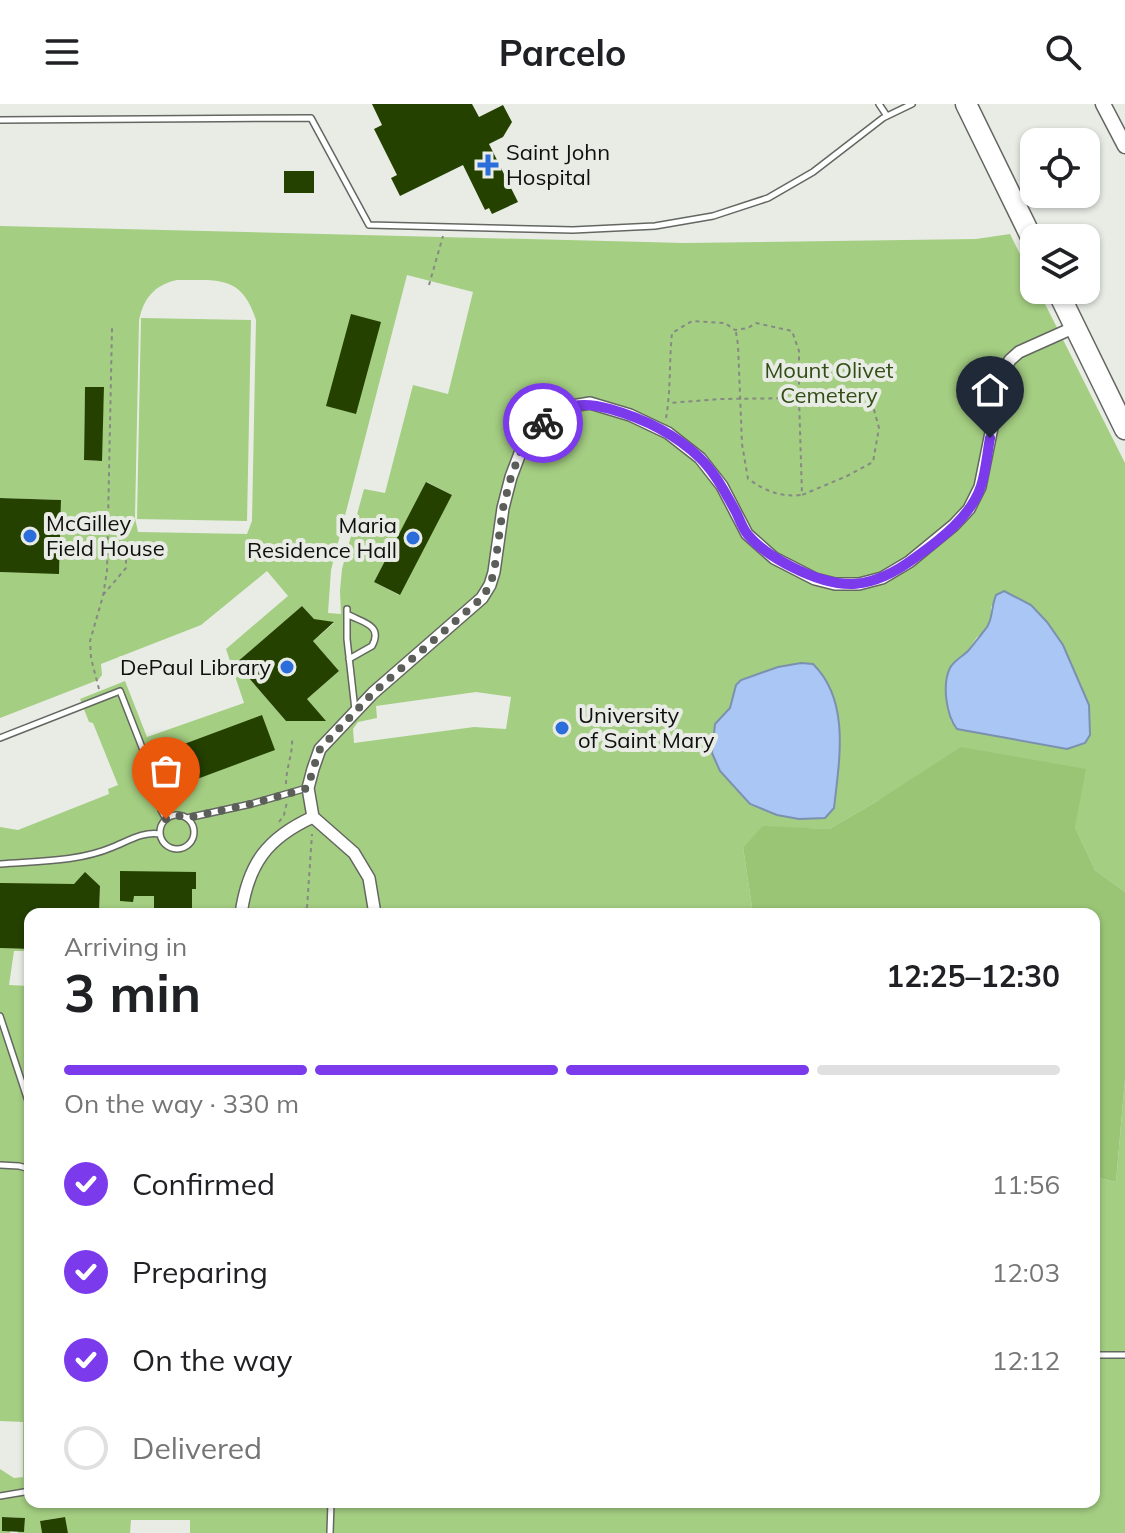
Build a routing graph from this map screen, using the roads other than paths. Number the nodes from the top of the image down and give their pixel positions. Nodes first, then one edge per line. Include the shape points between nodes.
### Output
1 (879, 104) edge
2 (912, 104) edge
3 (966, 104) edge
4 (1103, 104) edge
5 (887, 116) junction
6 (0, 120) edge
7 (1125, 146) edge
8 (1025, 224) edge
9 (1064, 304) edge
10 (1075, 327) junction
11 (1125, 429) edge
12 (349, 659) junction
13 (355, 711) junction
14 (0, 738) edge
15 (308, 788) junction
16 (313, 817) junction
17 (187, 818) junction
18 (166, 819) junction
19 (160, 834) junction
20 (0, 864) edge
21 (242, 908) edge
22 (374, 908) edge
23 (0, 1016) edge
24 (24, 1089) edge
25 (0, 1165) edge
26 (24, 1167) edge
27 (1100, 1355) edge
28 (1125, 1355) edge
29 (24, 1492) edge
30 (0, 1496) edge
31 (331, 1508) edge
32 (330, 1533) edge

1 - 5 lane
2 - 5 lane
3 - 8 highway
4 - 7 street
5 - 6 lane via 813,172 768,198 713,216 655,226 573,230 369,225 311,118
9 - 10 highway
10 - 11 highway
10 - 13 street via 1010,360 980,487 969,509 909,562 859,584 815,579 774,558 747,534 700,458 664,431 590,403 566,407 525,440 503,508 494,572 482,598
12 - 12 lane via 347,639 347,612 365,621 376,636 372,646
12 - 13 lane
13 - 15 street via 320,749
14 - 18 lane via 120,691
15 - 16 street
15 - 17 lane
16 - 21 street via 280,835 264,853 247,883
16 - 22 street via 354,853 369,878
17 - 18 lane
17 - 19 lane via 194,832 186,846 170,847
18 - 19 lane
19 - 20 lane via 149,832 81,858
23 - 24 lane
25 - 26 lane
27 - 28 lane
29 - 30 lane
31 - 32 lane

